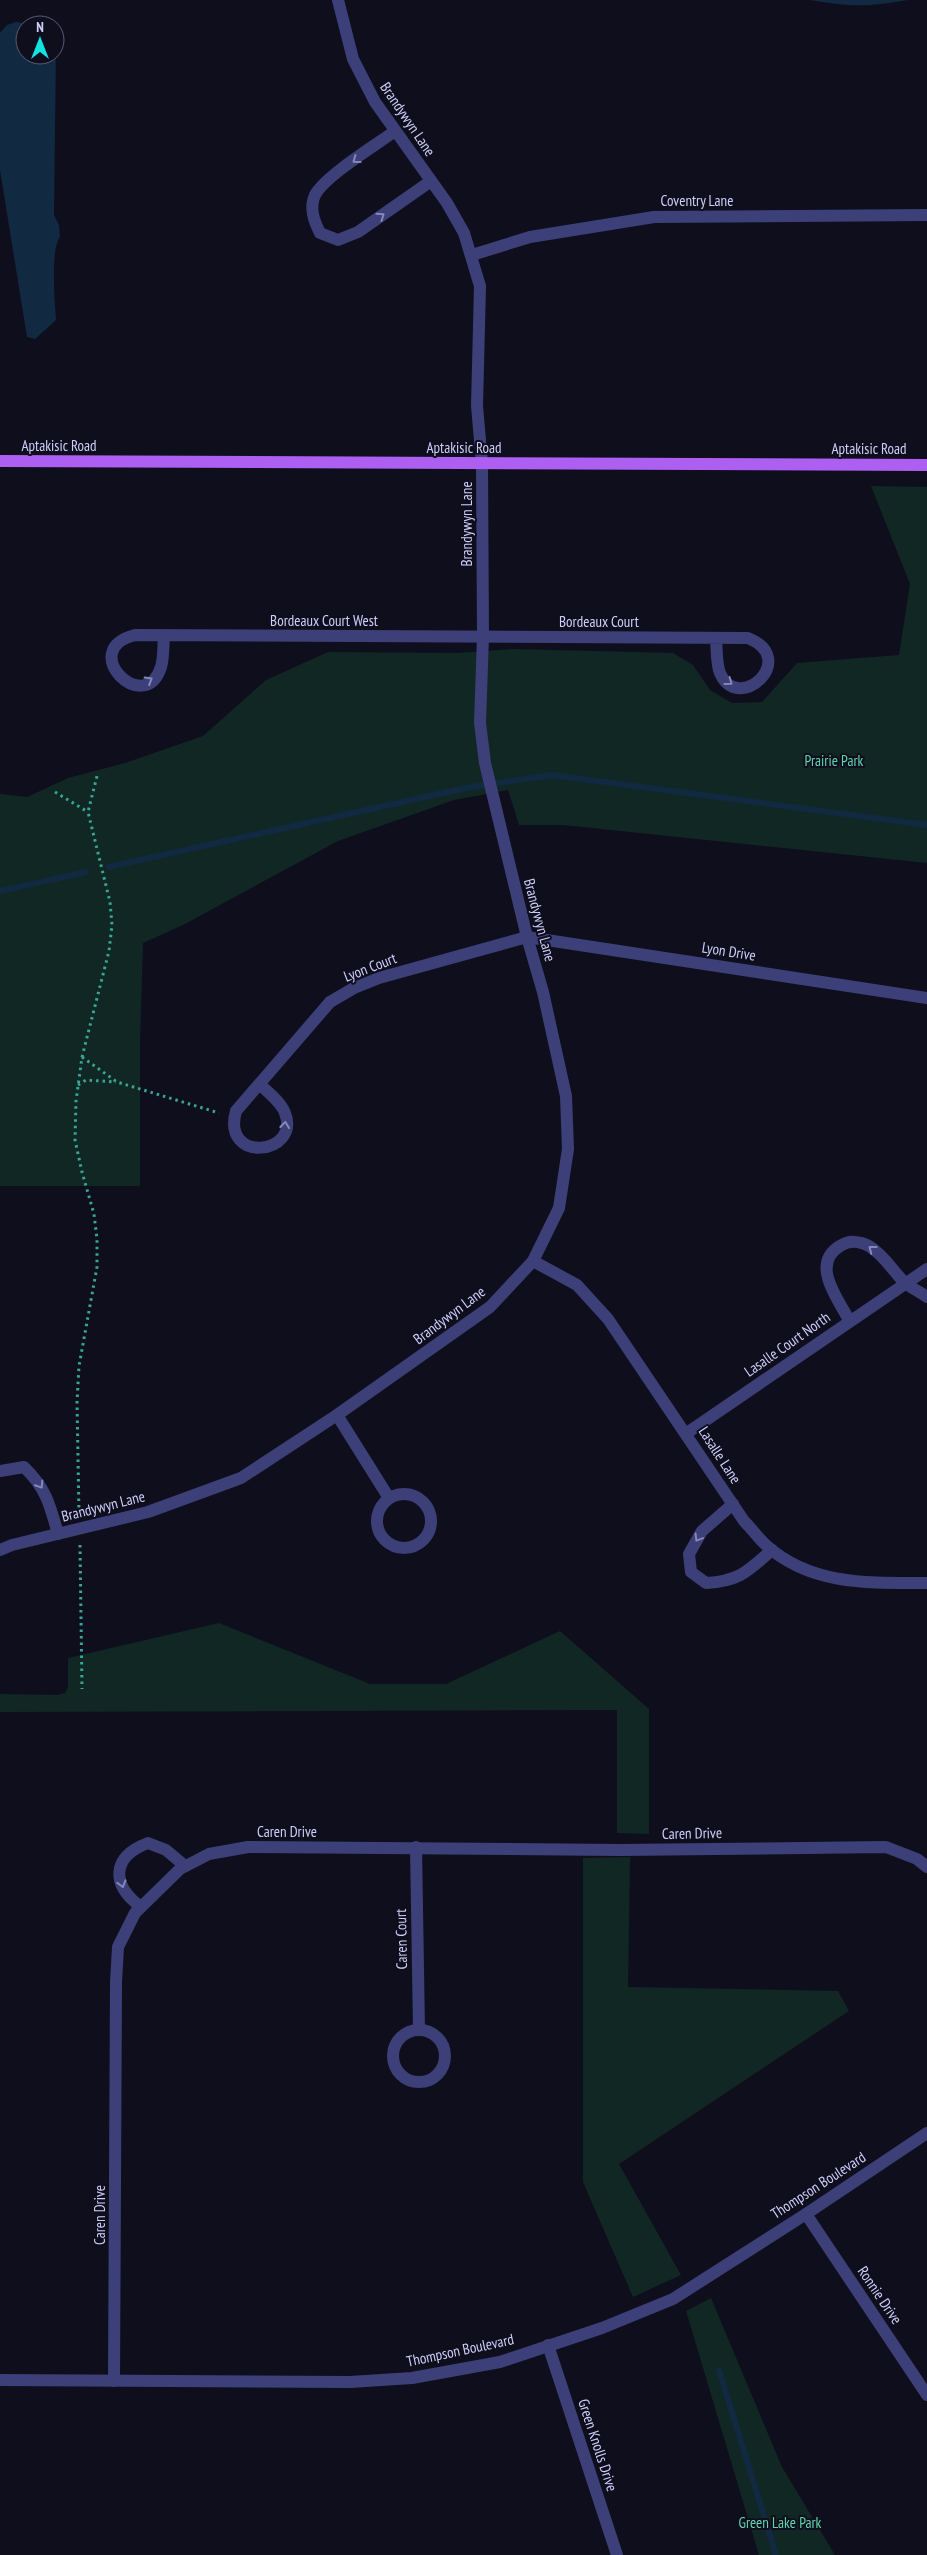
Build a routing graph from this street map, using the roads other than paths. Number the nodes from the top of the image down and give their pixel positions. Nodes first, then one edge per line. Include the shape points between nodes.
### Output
1 (338, 0) edge
2 (395, 131) junction
3 (431, 181) junction
4 (927, 215) edge
5 (472, 254) junction
6 (0, 461) edge
7 (482, 464) junction
8 (927, 465) edge
9 (164, 636) junction
10 (483, 636) junction
11 (716, 638) junction
12 (527, 937) junction
13 (927, 998) edge
14 (259, 1084) junction
15 (533, 1261) junction
16 (927, 1269) edge
17 (906, 1283) junction
18 (927, 1297) edge
19 (849, 1320) junction
20 (337, 1415) junction
21 (687, 1433) junction
22 (0, 1471) edge
23 (389, 1498) junction
24 (733, 1504) junction
25 (58, 1534) junction
26 (0, 1550) edge
27 (772, 1550) junction
28 (927, 1583) edge
29 (416, 1846) junction
30 (185, 1866) junction
31 (927, 1867) edge
32 (141, 1907) junction
33 (419, 2030) junction
34 (927, 2133) edge
35 (806, 2214) junction
36 (548, 2345) junction
37 (0, 2380) edge
38 (114, 2381) junction
39 (927, 2395) edge
40 (616, 2555) edge

1 - 2 street, Brandywyn Lane via 353,59 375,102
2 - 3 street, Brandywyn Lane
2 -> 3 street via 332,177 315,195 312,217 320,233 338,240 358,232
3 - 5 street, Brandywyn Lane via 448,203
4 - 5 street, Coventry Lane via 654,217 530,237
5 - 7 street, Brandywyn Lane via 480,286 477,406
6 - 7 main road, Aptakisic Road
7 - 8 main road, Aptakisic Road
7 - 10 street, Brandywyn Lane
9 -> 9 street, Bordeaux Court West via 135,635 120,642 112,656 120,678 135,685 150,681 161,668
9 - 10 street, Bordeaux Court West
10 - 11 street, Bordeaux Court
10 - 12 street, Brandywyn Lane via 480,723 485,763
11 -> 11 street, Bordeaux Court via 718,668 727,682 750,687 764,677 768,661 762,646 748,638
12 - 13 street, Lyon Drive
12 - 14 street, Lyon Court via 378,978 354,988 330,1002
12 - 15 street, Brandywyn Lane via 566,1096 568,1149 559,1208
14 -> 14 street, Lyon Court via 236,1111 234,1128 237,1136 250,1147 267,1148 282,1138 287,1121 285,1112
15 - 20 street, Brandywyn Lane via 490,1307
15 - 21 street, Lasalle Lane via 577,1285 608,1319
16 - 17 street, Lasalle Court North
17 - 18 street
17 - 19 street, Lasalle Court North
17 -> 19 street via 867,1245 849,1242 838,1247 830,1256 826,1274
19 - 21 street, Lasalle Court North
20 - 23 street
20 - 25 street, Brandywyn Lane via 242,1478 148,1512
21 - 24 street, Lasalle Lane
22 -> 25 street via 24,1467 39,1482 50,1502
23 - 23 street via 378,1512 378,1529 382,1537 396,1547 413,1547 427,1535 431,1518 422,1502 406,1494
24 - 27 street, Lasalle Lane via 744,1521
24 -> 27 street via 702,1531 689,1554 691,1572 706,1583 729,1582
25 - 26 street, Brandywyn Lane
27 - 28 street, Lasalle Lane via 798,1568 840,1580
29 - 30 street, Caren Drive via 248,1847 209,1854
29 - 31 street, Caren Drive via 620,1850 886,1847 918,1859
29 - 33 street, Caren Court
30 - 32 street, Caren Drive
30 -> 32 street via 166,1850 148,1843 131,1849 120,1864 120,1884 128,1897
32 - 38 street, Caren Drive via 118,1947 116,1982
33 - 33 street via 398,2041 393,2056 398,2072 411,2081 419,2082 436,2076 444,2060 441,2044 435,2037
34 - 35 street, Thompson Boulevard
35 - 36 street, Thompson Boulevard via 672,2298 602,2328
35 - 39 street, Ronnie Drive
36 - 38 street, Thompson Boulevard via 500,2362 412,2378 350,2382
36 - 40 street, Green Knolls Drive
37 - 38 street, Thompson Boulevard

